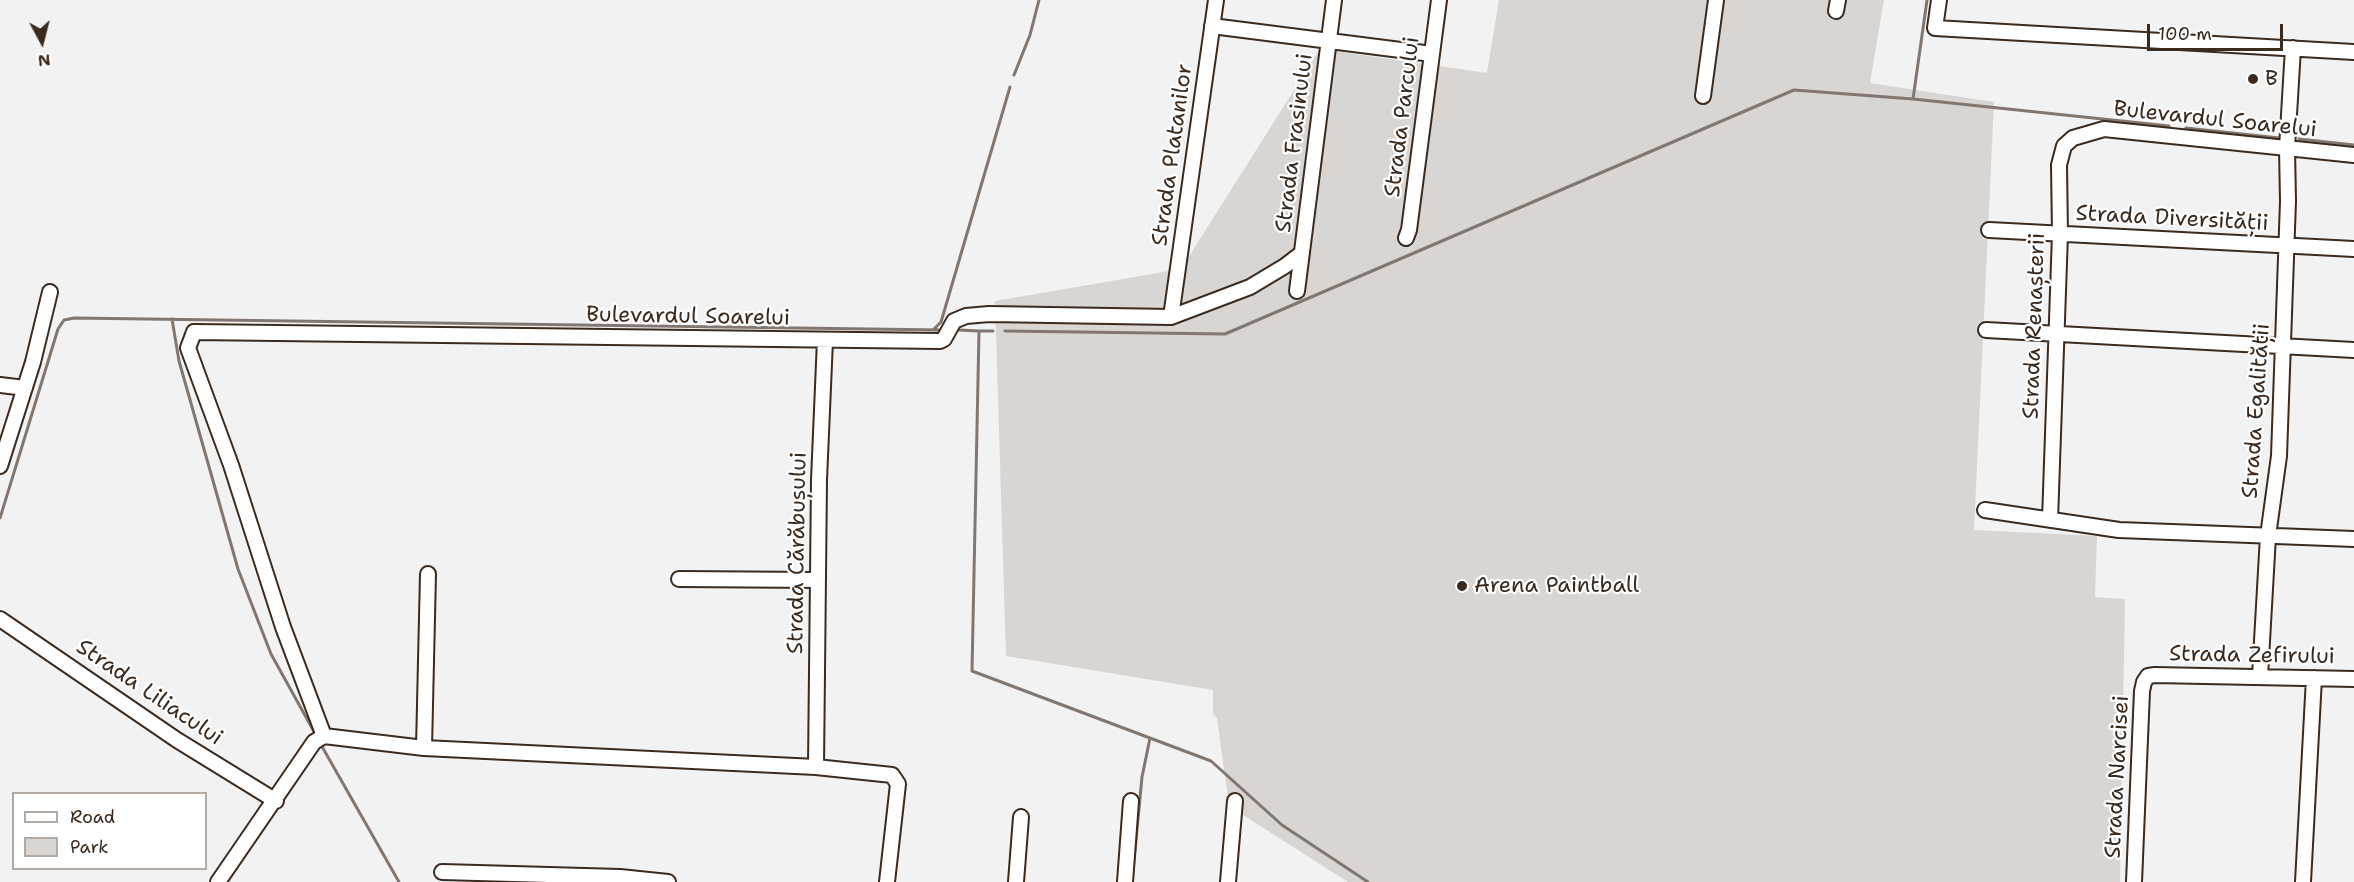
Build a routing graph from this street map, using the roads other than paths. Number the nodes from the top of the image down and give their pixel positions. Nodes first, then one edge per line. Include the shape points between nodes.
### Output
1 (1216, 0) edge
2 (1334, 0) edge
3 (1439, 0) edge
4 (1716, 0) edge
5 (1939, 0) edge
6 (1212, 26) junction
7 (1329, 41) junction
8 (2293, 48) junction
9 (2354, 52) edge
10 (1432, 54) junction
11 (1703, 96) dead end
12 (2073, 138) joint
13 (2286, 148) junction
14 (2354, 155) edge
15 (1989, 230) dead end
16 (2060, 234) junction
17 (1406, 238) dead end
18 (2287, 246) junction
19 (2354, 249) edge
20 (1302, 253) junction
21 (1297, 291) dead end
22 (50, 292) dead end
23 (1171, 317) junction
24 (1986, 330) dead end
25 (2056, 333) junction
26 (825, 339) junction
27 (2282, 347) junction
28 (2354, 350) edge
29 (0, 385) edge
30 (25, 388) junction
31 (0, 466) edge
32 (1985, 510) dead end
33 (2050, 520) junction
34 (2268, 536) junction
35 (2354, 538) edge
36 (428, 574) dead end
37 (679, 579) dead end
38 (818, 580) junction
39 (0, 619) edge
40 (2148, 676) joint
41 (2260, 676) junction
42 (2314, 678) junction
43 (2354, 679) edge
44 (324, 736) junction
45 (424, 748) junction
46 (816, 767) junction
47 (276, 801) junction
48 (1131, 801) dead end
49 (1235, 801) dead end
50 (1020, 817) dead end
51 (442, 872) dead end
52 (218, 882) edge
53 (668, 882) edge
54 (887, 882) edge
55 (1016, 882) edge
56 (1125, 882) edge
57 (1228, 882) edge
58 (2134, 882) edge
59 (2303, 882) edge

1 - 6 street, Strada Platanilor
2 - 7 street, Strada Frasinului
3 - 10 street, Strada Parcului
4 - 11 street
5 - 8 street via 1935,28
6 - 7 street
6 - 23 street, Strada Platanilor
7 - 10 street
7 - 20 street, Strada Frasinului
8 - 9 street
8 - 13 street, Strada Egalității
10 - 17 street, Strada Parcului
12 - 13 street, Bulevardul Soarelui via 2104,129
12 - 16 street, Strada Renașterii via 2064,146 2059,165
13 - 14 street, Bulevardul Soarelui
13 - 18 street, Strada Egalității
15 - 16 street, Strada Diversității
16 - 18 street, Strada Diversității
16 - 25 street, Strada Renașterii
18 - 19 street, Strada Diversității
18 - 27 street, Strada Egalității
20 - 21 street, Strada Frasinului
20 - 23 street via 1250,287
22 - 30 street
23 - 26 street, Bulevardul Soarelui via 989,314 954,321 940,341
24 - 25 street
25 - 27 street
25 - 33 street, Strada Renașterii
26 - 38 street, Strada Cărăbușului
26 - 44 street, Bulevardul Soarelui via 194,332 188,348
27 - 28 street
27 - 34 street, Strada Egalității via 2279,456
29 - 30 street
30 - 31 street
32 - 33 street
33 - 34 street via 2119,530
34 - 35 street
34 - 41 street, Strada Egalității
36 - 45 street
37 - 38 street
38 - 46 street, Strada Cărăbușului
39 - 47 street, Strada Liliacului via 177,740
40 - 41 street, Strada Zefirului
40 - 58 street, Strada Narcisei via 2142,691
41 - 42 street, Strada Zefirului
42 - 43 street, Strada Zefirului
42 - 59 street
44 - 45 street
44 - 47 street via 314,742
45 - 46 street
46 - 54 street via 881,773 896,779
47 - 52 street
48 - 56 street
49 - 57 street
50 - 55 street
51 - 53 street

